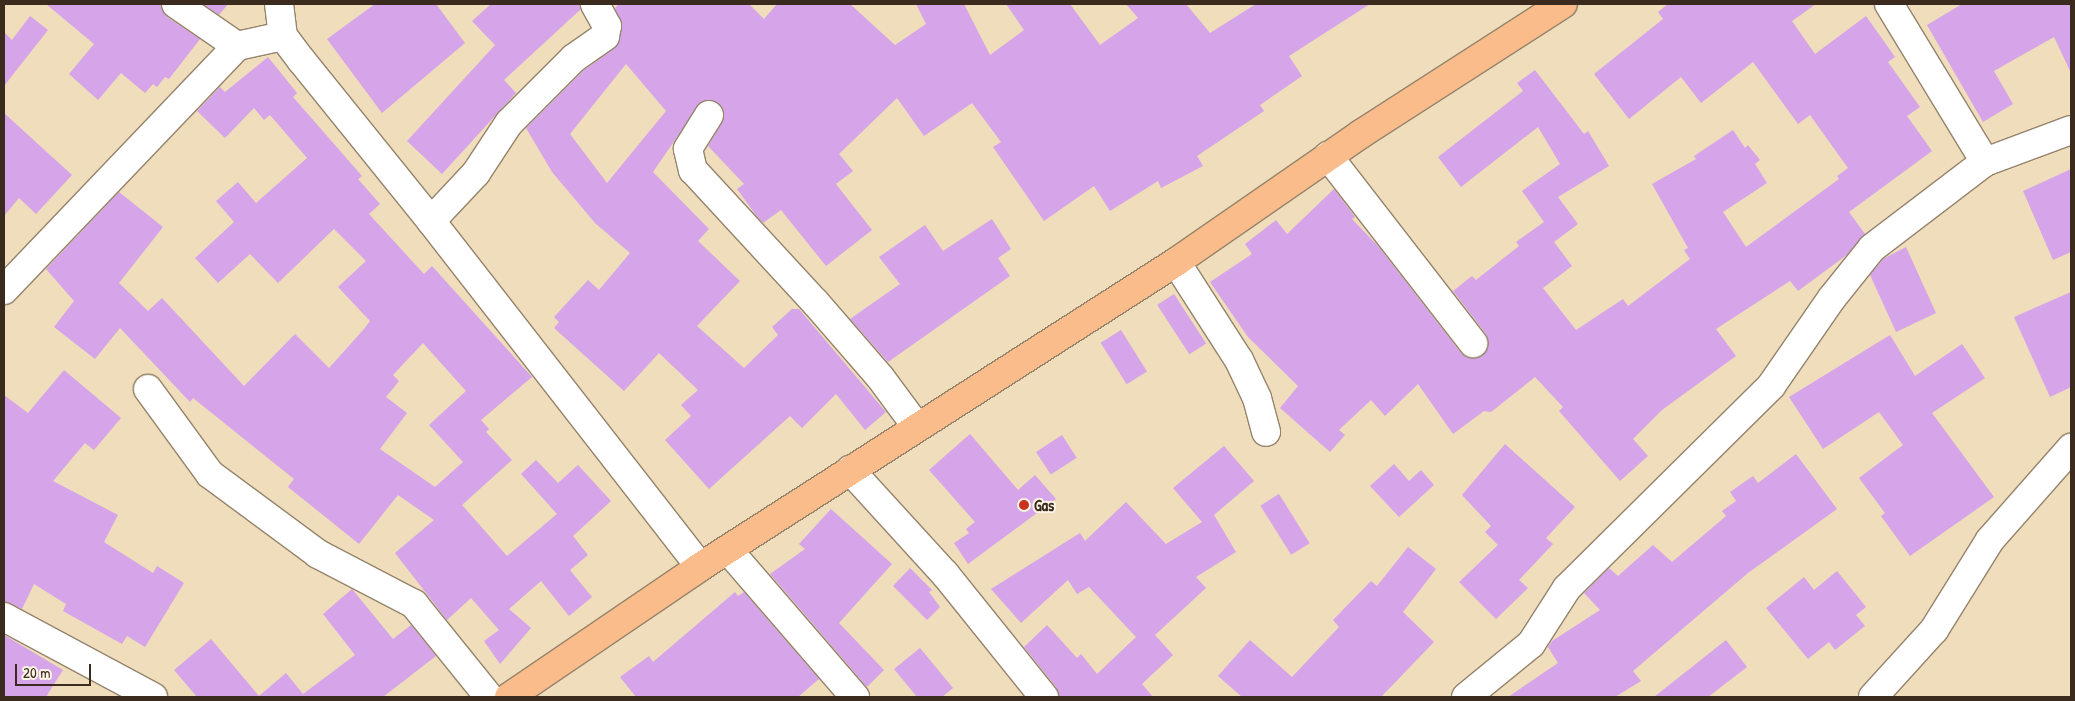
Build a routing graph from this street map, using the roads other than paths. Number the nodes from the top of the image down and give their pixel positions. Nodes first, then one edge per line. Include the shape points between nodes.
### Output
1 (176, 4) edge
2 (279, 4) edge
3 (595, 4) edge
4 (1563, 4) edge
5 (1890, 4) edge
6 (283, 36) junction
7 (237, 46) junction
8 (709, 115) dead end
9 (2071, 130) edge
10 (1328, 156) junction
11 (1985, 162) junction
12 (431, 221) junction
13 (1176, 262) junction
14 (4, 290) edge
15 (1473, 343) dead end
16 (148, 389) dead end
17 (917, 427) junction
18 (1266, 432) dead end
19 (2071, 448) edge
20 (850, 470) junction
21 (729, 551) junction
22 (700, 567) junction
23 (4, 617) edge
24 (519, 695) edge
25 (153, 697) edge
26 (489, 697) edge
27 (855, 697) edge
28 (1044, 697) edge
29 (1466, 697) edge
30 (1873, 697) edge

1 - 7 street
2 - 6 street
3 - 12 street via 607,26 605,36 574,58 509,123 476,173
4 - 10 main road
5 - 11 street
6 - 7 street
6 - 12 street
7 - 14 street
8 - 17 street via 688,149 693,170 815,302 880,377
9 - 11 street
10 - 13 main road
10 - 15 street
11 - 29 street via 1872,248 1832,298 1771,386 1567,588 1531,644
12 - 22 street
13 - 17 main road
13 - 18 street via 1239,360 1257,398
16 - 26 street via 210,474 318,554 414,604
17 - 20 main road
19 - 30 street via 1990,540 1934,630
20 - 21 main road
20 - 28 street via 945,574
21 - 22 main road
21 - 27 street
22 - 24 main road
23 - 25 street

